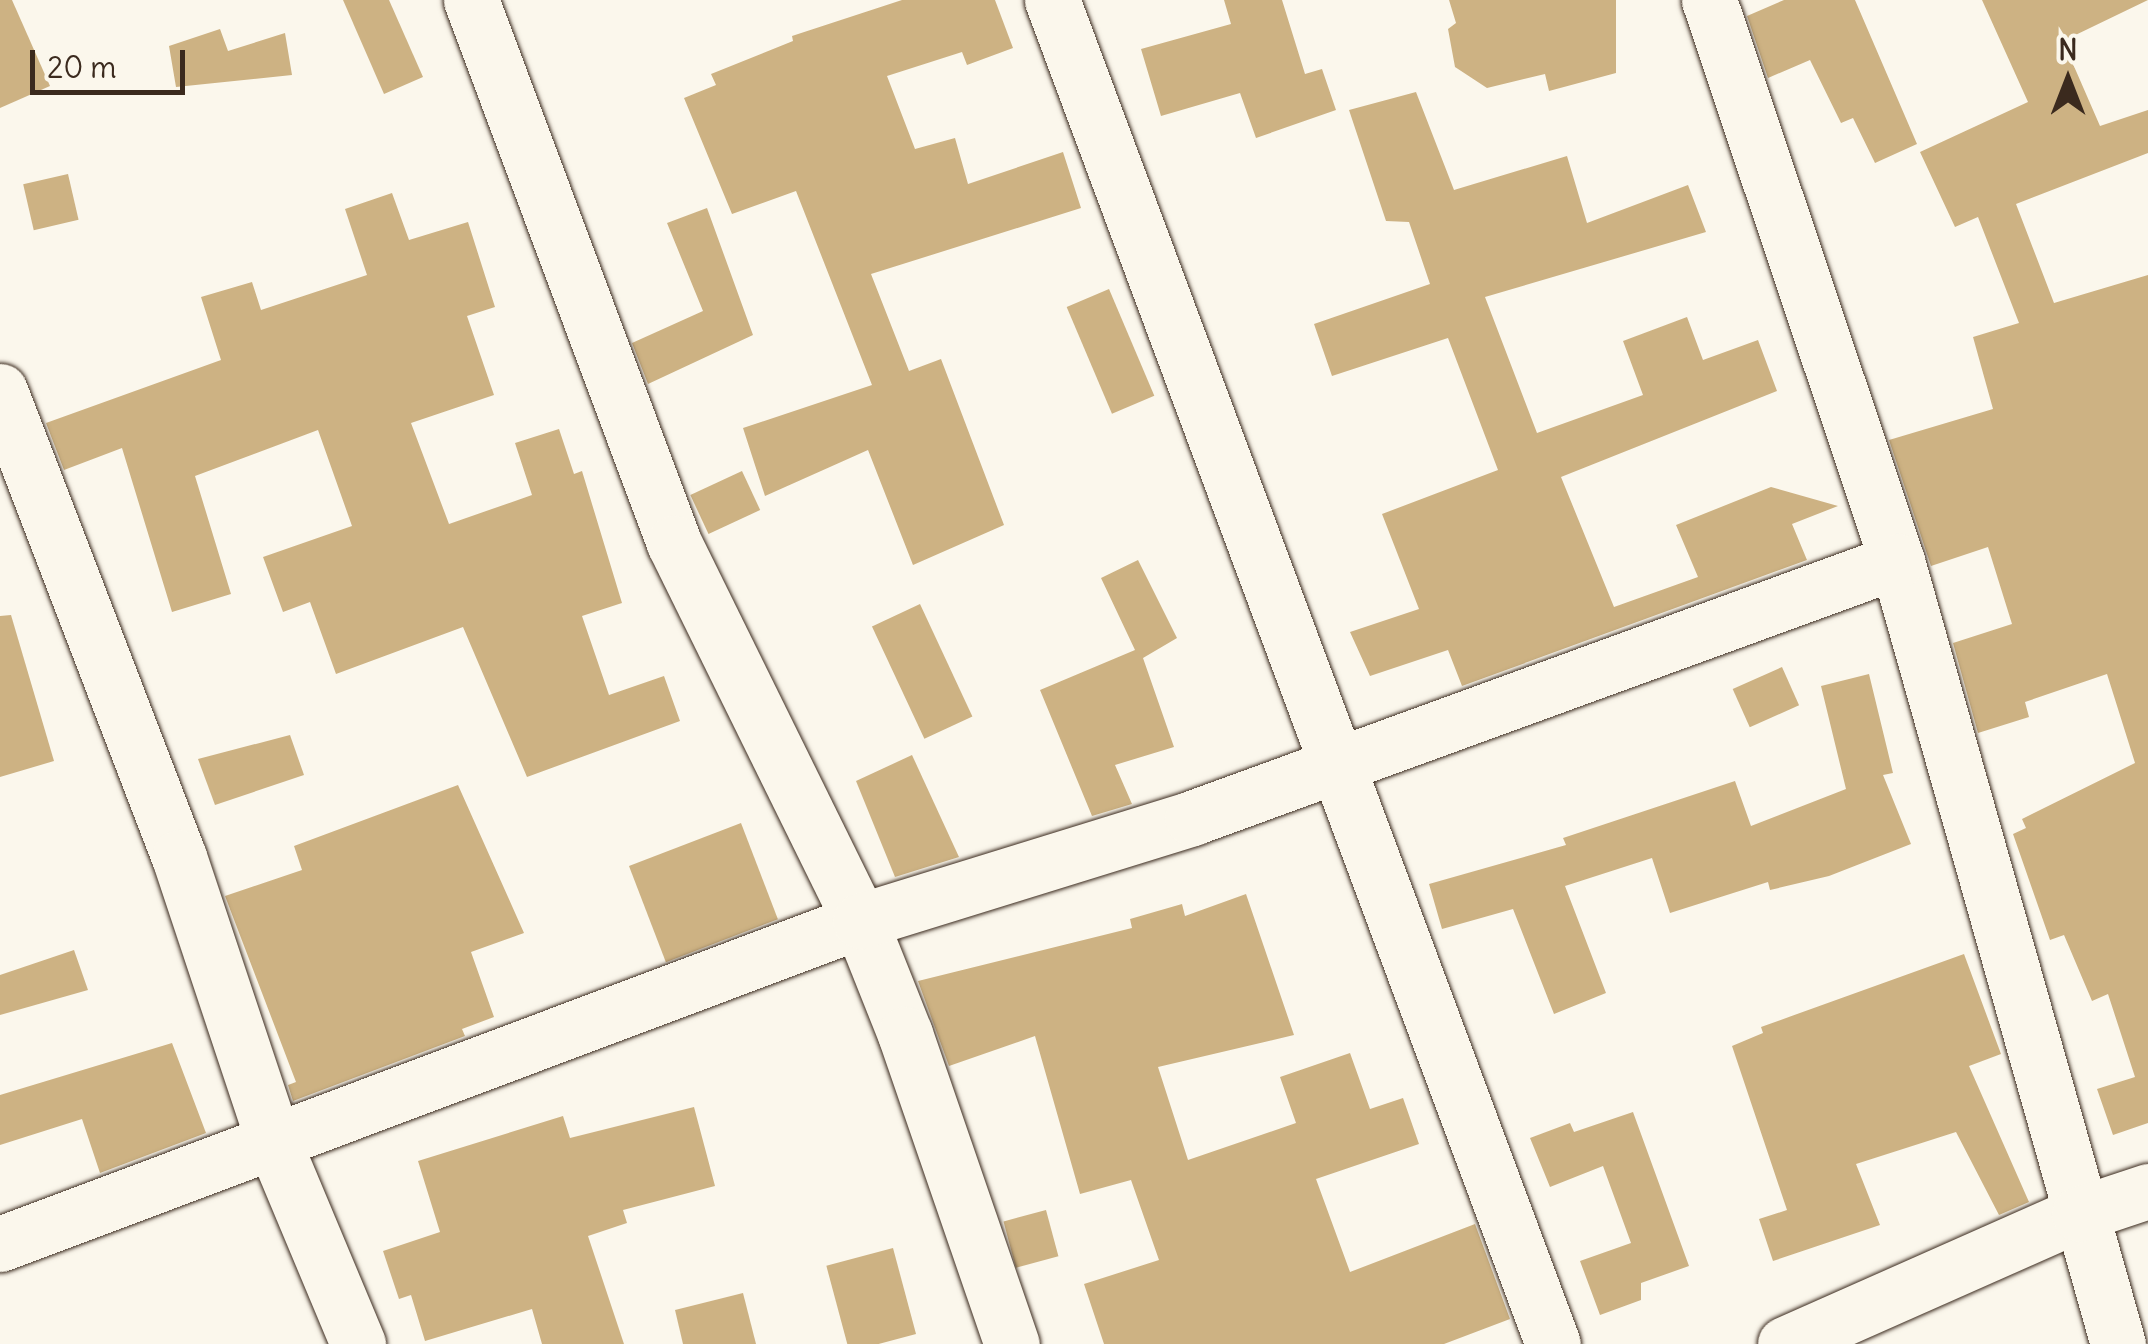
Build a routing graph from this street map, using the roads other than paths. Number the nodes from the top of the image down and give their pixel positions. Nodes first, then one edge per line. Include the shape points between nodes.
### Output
1 (470, 0) edge
2 (1052, 0) edge
3 (1709, 0) edge
4 (0, 391) edge
5 (1898, 561) junction
6 (1340, 766) junction
7 (860, 922) junction
8 (274, 1143) junction
9 (2148, 1191) edge
10 (2079, 1214) junction
11 (0, 1244) edge
12 (358, 1344) edge
13 (1012, 1344) edge
14 (1553, 1344) edge
15 (1785, 1344) edge
16 (2118, 1344) edge

1 - 7 street via 674,543
2 - 6 street
3 - 5 street
4 - 8 street via 179,857
5 - 6 street
5 - 10 street
6 - 7 street
6 - 14 street
7 - 8 street
7 - 13 street
8 - 11 street
8 - 12 street
9 - 10 street
10 - 15 street
10 - 16 street

